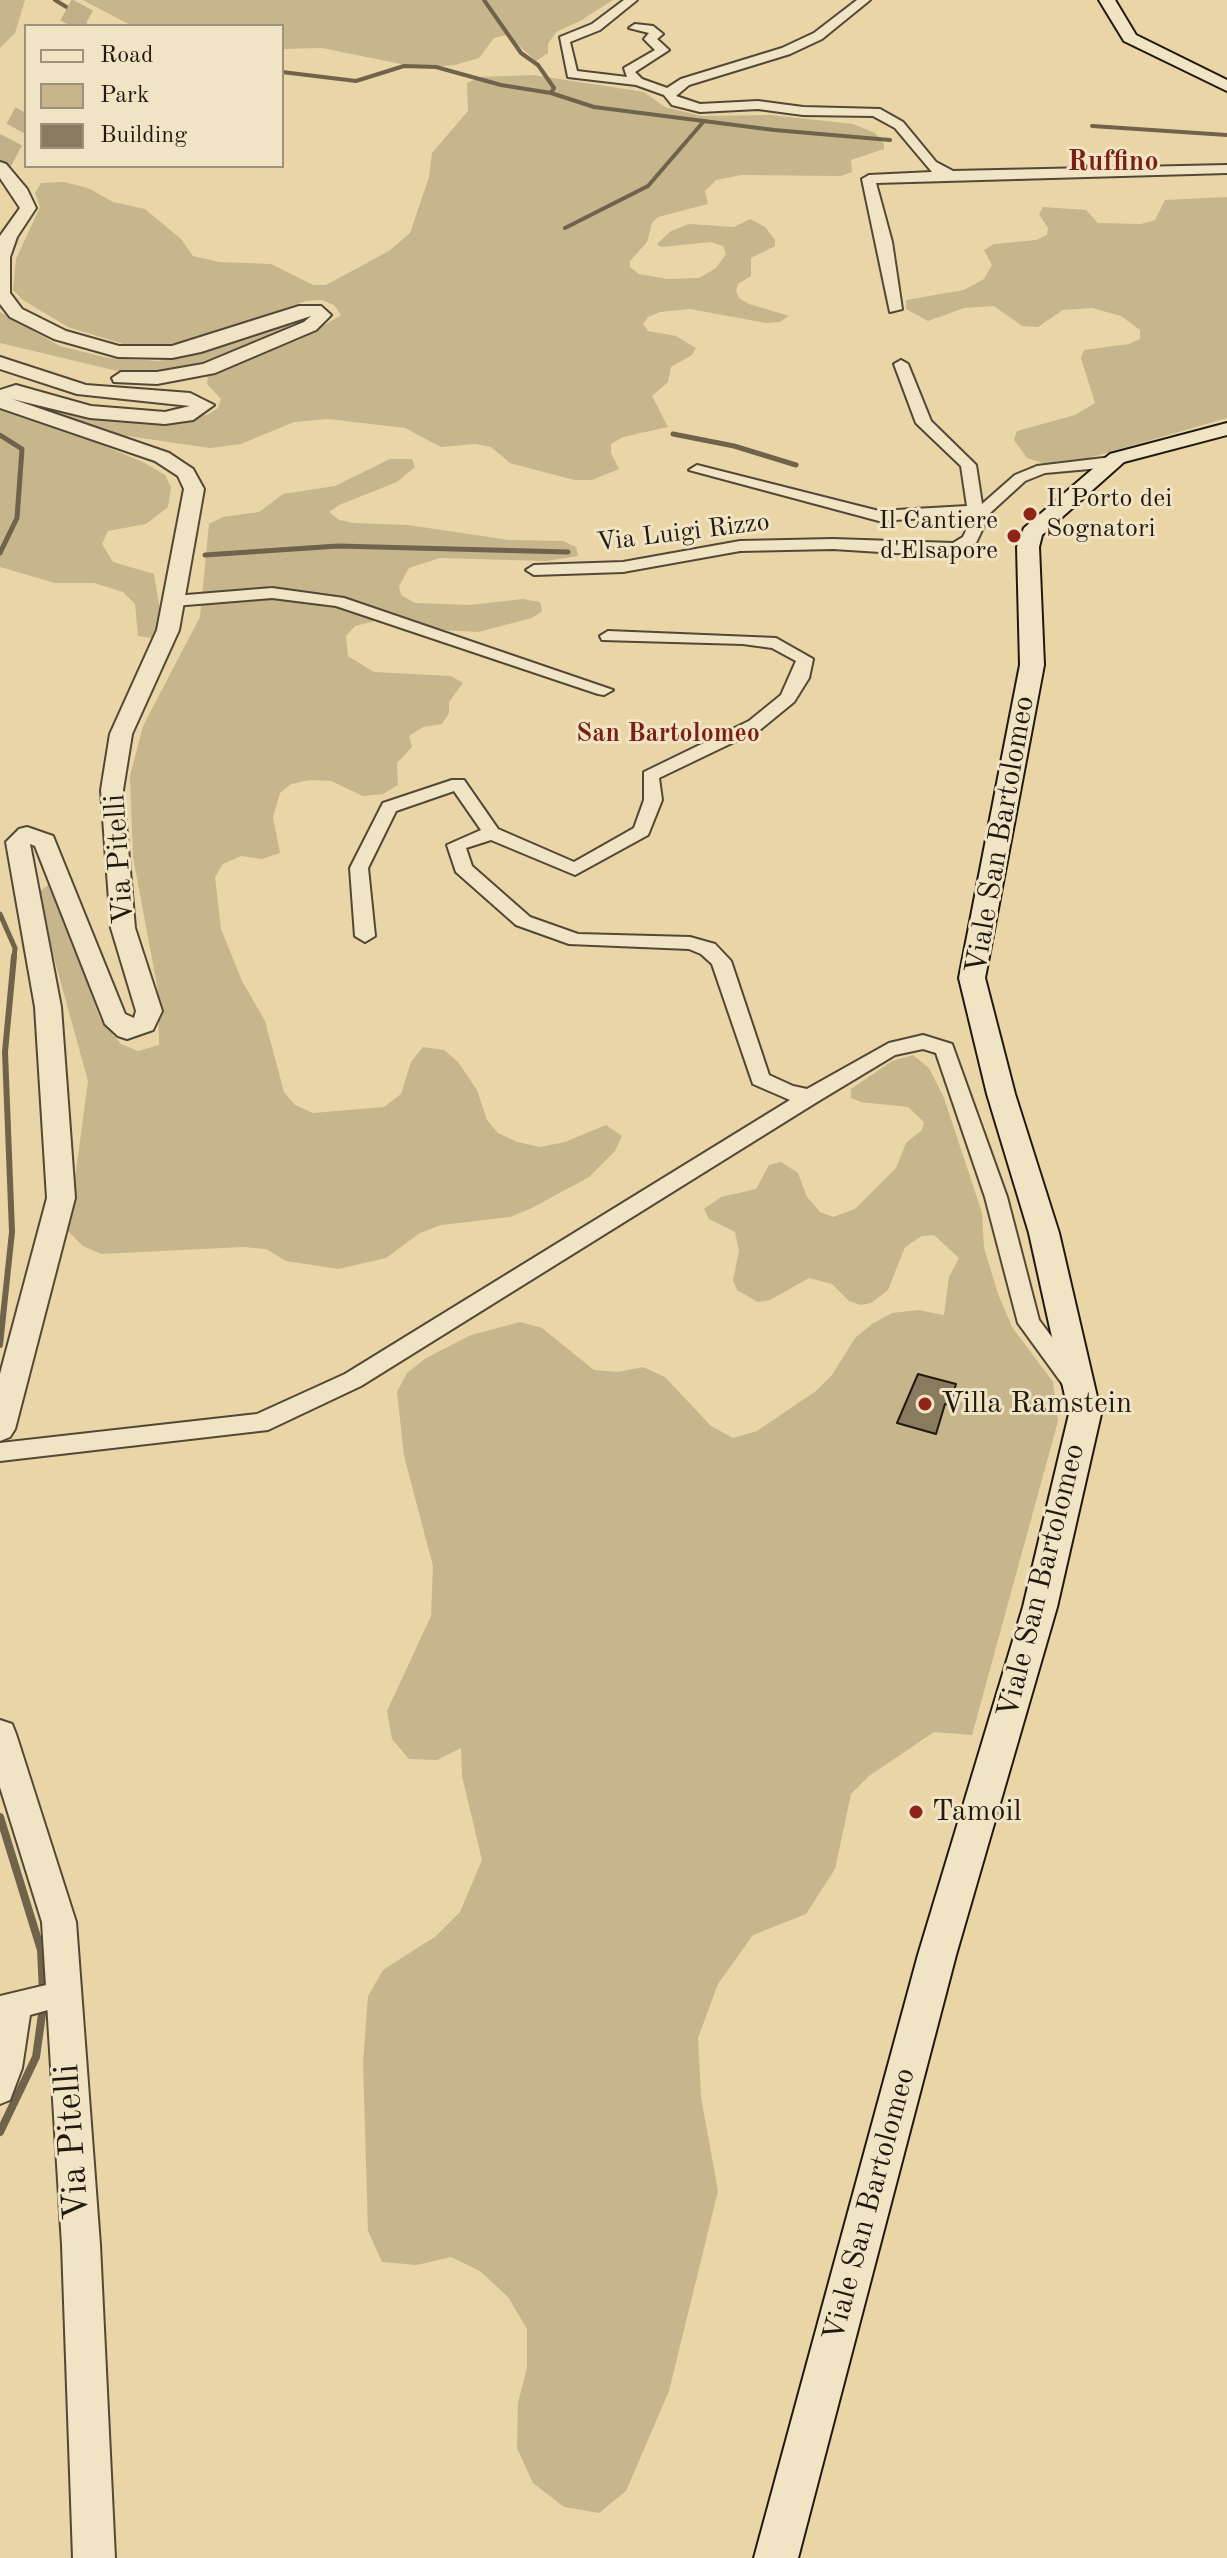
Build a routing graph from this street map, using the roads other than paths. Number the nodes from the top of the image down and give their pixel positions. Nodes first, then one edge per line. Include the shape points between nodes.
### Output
1 (631, 0) edge
2 (864, 0) edge
3 (1107, 0) edge
4 (635, 28) dead end
5 (638, 82) junction
6 (1227, 86) edge
7 (671, 93) junction
8 (0, 167) edge
9 (1227, 169) edge
10 (953, 175) junction
11 (895, 309) dead end
12 (0, 350) edge
13 (0, 363) edge
14 (901, 364) dead end
15 (1, 396) edge
16 (1227, 429) edge
17 (1112, 462) junction
18 (1042, 469) junction
19 (697, 470) dead end
20 (1073, 498) junction
21 (980, 511) junction
22 (534, 570) dead end
23 (174, 601) junction
24 (608, 636) dead end
25 (604, 690) dead end
26 (492, 833) junction
27 (365, 936) dead end
28 (810, 1097) junction
29 (1082, 1394) junction
30 (0, 1429) edge
31 (0, 1452) edge
32 (0, 1734) edge
33 (62, 1994) junction
34 (14, 2005) edge
35 (0, 2090) edge
36 (94, 2558) edge
37 (776, 2558) edge

1 - 5 street via 596,27 569,35 563,46 572,74
2 - 7 street via 818,36 685,82
3 - 6 main road via 1130,38
4 - 5 street via 653,30 657,34 650,39 663,50 628,71
5 - 7 street
7 - 10 street via 676,102 700,108 758,105 876,112 899,125 931,165
8 - 12 street via 28,208 1,257 1,293 16,313 47,329 118,351 172,352 299,311 322,315 310,326 208,369 157,378 114,378
9 - 10 street
10 - 11 street via 869,179
13 - 15 street, Via Pitelli via 84,390 190,399 205,405 186,416 165,418 90,412 16,391
14 - 21 street via 924,423 968,465
15 - 23 street, Via Pitelli via 6,404 162,457 194,482
16 - 17 main road, Viale San Bartolomeo
17 - 18 street, Via Luigi Rizzo
17 - 20 main road, Viale San Bartolomeo
18 - 20 street
18 - 21 street, Via Luigi Rizzo via 1020,478
19 - 21 street via 879,516
20 - 29 main road, Viale San Bartolomeo via 1032,533 1028,547 1032,665 972,978 1044,1233
21 - 22 street, Via Luigi Rizzo via 970,540 942,550 740,546 623,567
23 - 25 street via 272,593 338,601
23 - 30 street, Via Pitelli via 168,630 121,734 112,790 123,928 149,1011 144,1024 127,1030 114,1018 45,841 27,834 18,842 48,1007 61,1198
24 - 26 street via 743,639 776,643 805,659 788,698 755,725 650,776 653,800 642,831 575,869
26 - 27 street via 458,784 389,807 359,868
26 - 28 street via 456,845 463,868 523,921 576,940 690,943 708,949 721,961 760,1079
28 - 29 street via 889,1050 923,1042 945,1049 996,1197 1029,1323
28 - 31 street via 353,1380 260,1423
29 - 37 main road, Viale San Bartolomeo via 1085,1414 1040,1607 937,1955
32 - 33 street, Via Pitelli via 59,1922
33 - 34 street
33 - 36 street, Via Pitelli via 81,2245
34 - 35 street via 8,2068

